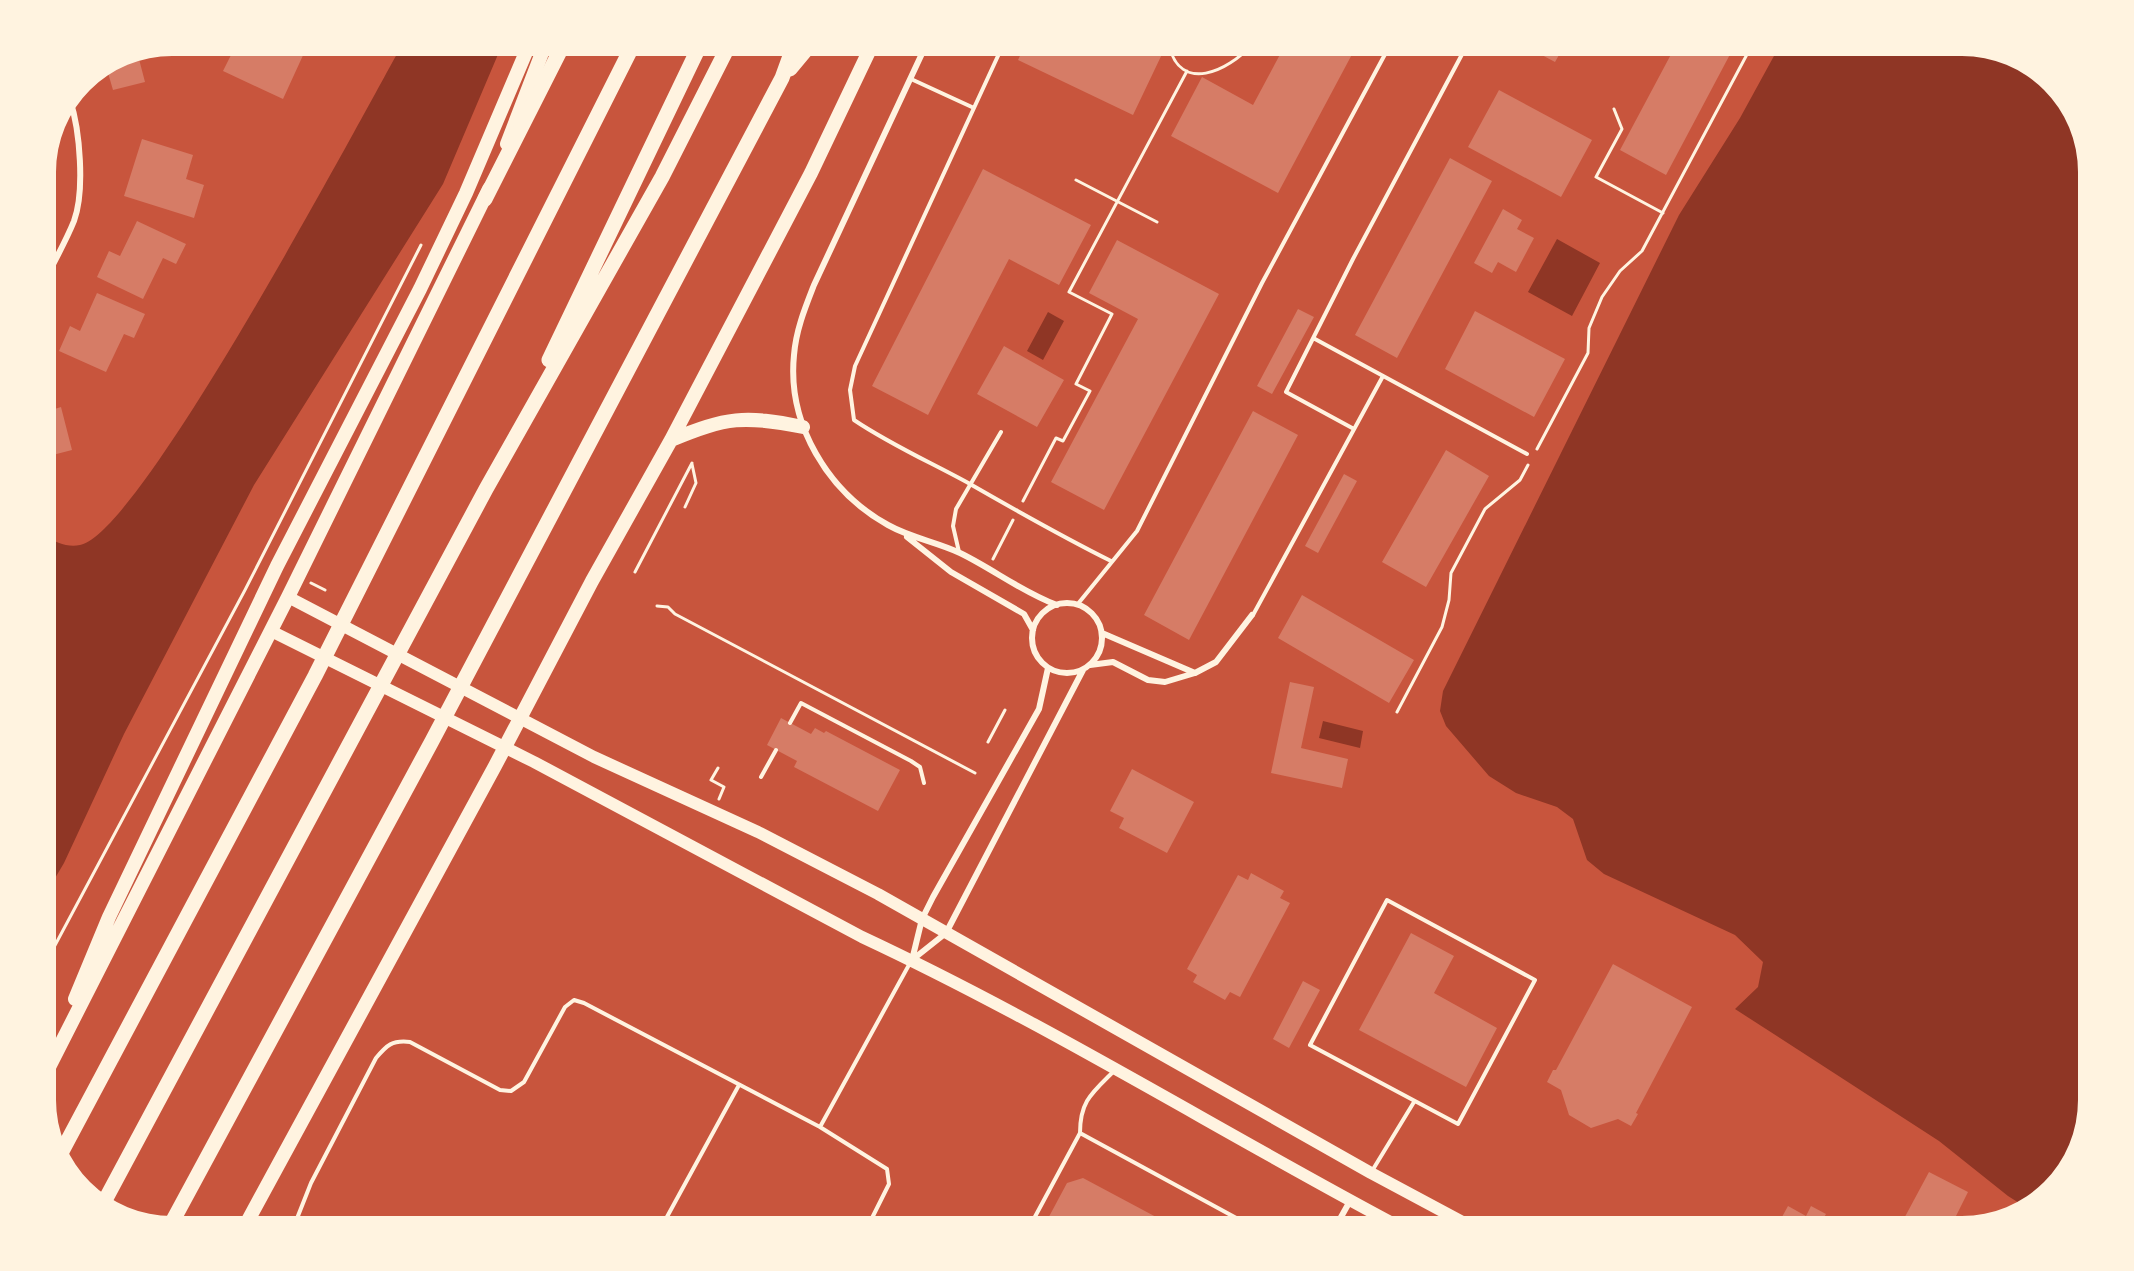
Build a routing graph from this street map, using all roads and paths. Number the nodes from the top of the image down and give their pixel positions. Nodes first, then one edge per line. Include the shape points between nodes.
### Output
1 (524, 56) edge
2 (541, 56) edge
3 (557, 56) edge
4 (627, 56) edge
5 (695, 56) edge
6 (723, 56) edge
7 (790, 56) edge
8 (801, 56) edge
9 (867, 56) edge
10 (921, 56) edge
11 (999, 56) edge
12 (1174, 56) edge
13 (1241, 56) edge
14 (1384, 56) edge
15 (1461, 56) edge
16 (1746, 56) edge
17 (1186, 71) junction
18 (782, 78) junction
19 (910, 78) junction
20 (974, 108) junction
21 (1614, 109) dead end
22 (73, 110) edge
23 (1076, 180) dead end
24 (485, 199) junction
25 (1117, 202) junction
26 (1663, 213) junction
27 (1157, 222) dead end
28 (424, 239) dead end
29 (56, 258) edge
30 (1315, 339) junction
31 (1383, 376) junction
32 (803, 427) junction
33 (1354, 429) junction
34 (1001, 432) dead end
35 (671, 440) junction
36 (1536, 451) dead end
37 (1527, 454) dead end
38 (1530, 461) dead end
39 (971, 484) junction
40 (486, 489) junction
41 (686, 507) dead end
42 (1017, 513) junction
43 (902, 533) junction
44 (959, 553) junction
45 (1110, 561) junction
46 (988, 569) junction
47 (635, 572) dead end
48 (288, 597) junction
49 (1057, 604) junction
50 (1077, 605) junction
51 (657, 606) dead end
52 (1252, 615) joint
53 (1033, 630) junction
54 (271, 631) junction
55 (1102, 633) junction
56 (1090, 665) junction
57 (1048, 668) junction
58 (1083, 670) junction
59 (1195, 673) junction
60 (1005, 710) dead end
61 (1397, 712) dead end
62 (519, 718) junction
63 (790, 723) dead end
64 (988, 742) dead end
65 (503, 748) junction
66 (776, 750) dead end
67 (718, 768) dead end
68 (975, 773) dead end
69 (761, 777) dead end
70 (924, 783) dead end
71 (714, 812) junction
72 (922, 919) junction
73 (946, 933) junction
74 (56, 943) edge
75 (912, 960) junction
76 (56, 1046) edge
77 (56, 1051) edge
78 (1116, 1069) junction
79 (739, 1085) junction
80 (1414, 1102) junction
81 (820, 1128) junction
82 (1080, 1133) junction
83 (65, 1146) edge
84 (1371, 1173) junction
85 (107, 1196) edge
86 (1350, 1201) junction
87 (175, 1216) edge
88 (250, 1216) edge
89 (298, 1216) edge
90 (667, 1216) edge
91 (873, 1216) edge
92 (1035, 1216) edge
93 (1233, 1216) edge
94 (1342, 1216) edge
95 (1379, 1216) edge
96 (1451, 1216) edge

1 - 76 main road via 420,289 277,566 109,917
2 - 24 main road
3 - 24 highway
4 - 83 highway via 315,676
5 - 40 highway
6 - 40 highway via 662,177
7 - 18 highway
8 - 18 highway
9 - 35 main road via 811,173
10 - 19 street
11 - 20 lane
12 - 17 path
13 - 17 path via 1234,63 1209,73
14 - 45 lane via 1262,283 1137,531
15 - 30 lane
16 - 26 path
17 - 25 path
18 - 87 highway via 432,741
19 - 20 lane
19 - 32 street via 800,323 794,355 794,393
20 - 39 lane via 855,366 850,390 855,420 874,434
21 - 26 path via 1622,129 1596,177
22 - 29 street via 80,168 75,219
23 - 25 path
24 - 48 main road
25 - 27 path
25 - 42 path via 1069,292 1112,314 1076,384 1089,391 1064,441 1056,438
26 - 36 path via 1642,251 1620,271 1602,297 1589,328 1588,353
28 - 74 path via 245,590
30 - 31 lane
30 - 33 lane via 1286,392
31 - 33 lane
31 - 37 lane
32 - 35 main road via 739,418 713,422
32 - 43 street via 829,474 850,498
33 - 52 lane
34 - 39 lane
35 - 62 main road
38 - 61 path via 1520,480 1485,509 1456,563 1442,627
39 - 42 lane
39 - 44 lane via 956,509 953,526
40 - 85 highway
41 - 47 path via 696,483 692,463
42 - 45 lane
42 - 46 path
43 - 44 street
43 - 53 street via 951,572 1024,615
44 - 46 street
45 - 50 lane
46 - 49 street via 1036,597
48 - 54 main road
48 - 62 main road
49 - 50 street
49 - 53 street via 1042,614
50 - 55 street via 1093,615
51 - 68 path via 668,607
52 - 59 street via 1216,662
53 - 57 street via 1034,651
54 - 65 main road
54 - 77 main road
55 - 56 street via 1100,651
55 - 59 street
56 - 58 street
56 - 59 street via 1113,662 1148,680 1165,682
57 - 58 street via 1065,674
57 - 72 street via 1039,709
58 - 73 street
60 - 64 path
62 - 65 main road
62 - 71 main road via 633,777
63 - 70 lane via 801,703 911,761 920,767
65 - 75 main road
65 - 88 main road
66 - 69 lane
67 - 71 path via 711,780 724,787
71 - 72 main road
72 - 73 main road
72 - 75 street
73 - 75 street
73 - 84 main road
75 - 78 main road
75 - 81 lane
78 - 82 lane via 1080,1112
78 - 86 main road
79 - 81 lane
79 - 89 lane via 574,1000 565,1007 524,1082 512,1091 500,1090 410,1042 397,1040 376,1058
79 - 90 lane
80 - 80 lane via 1458,1124 1534,980 1387,900 1310,1045
80 - 84 lane
81 - 91 lane via 887,1169 889,1184
82 - 92 lane
82 - 93 lane
84 - 96 main road
86 - 94 street
86 - 95 main road

